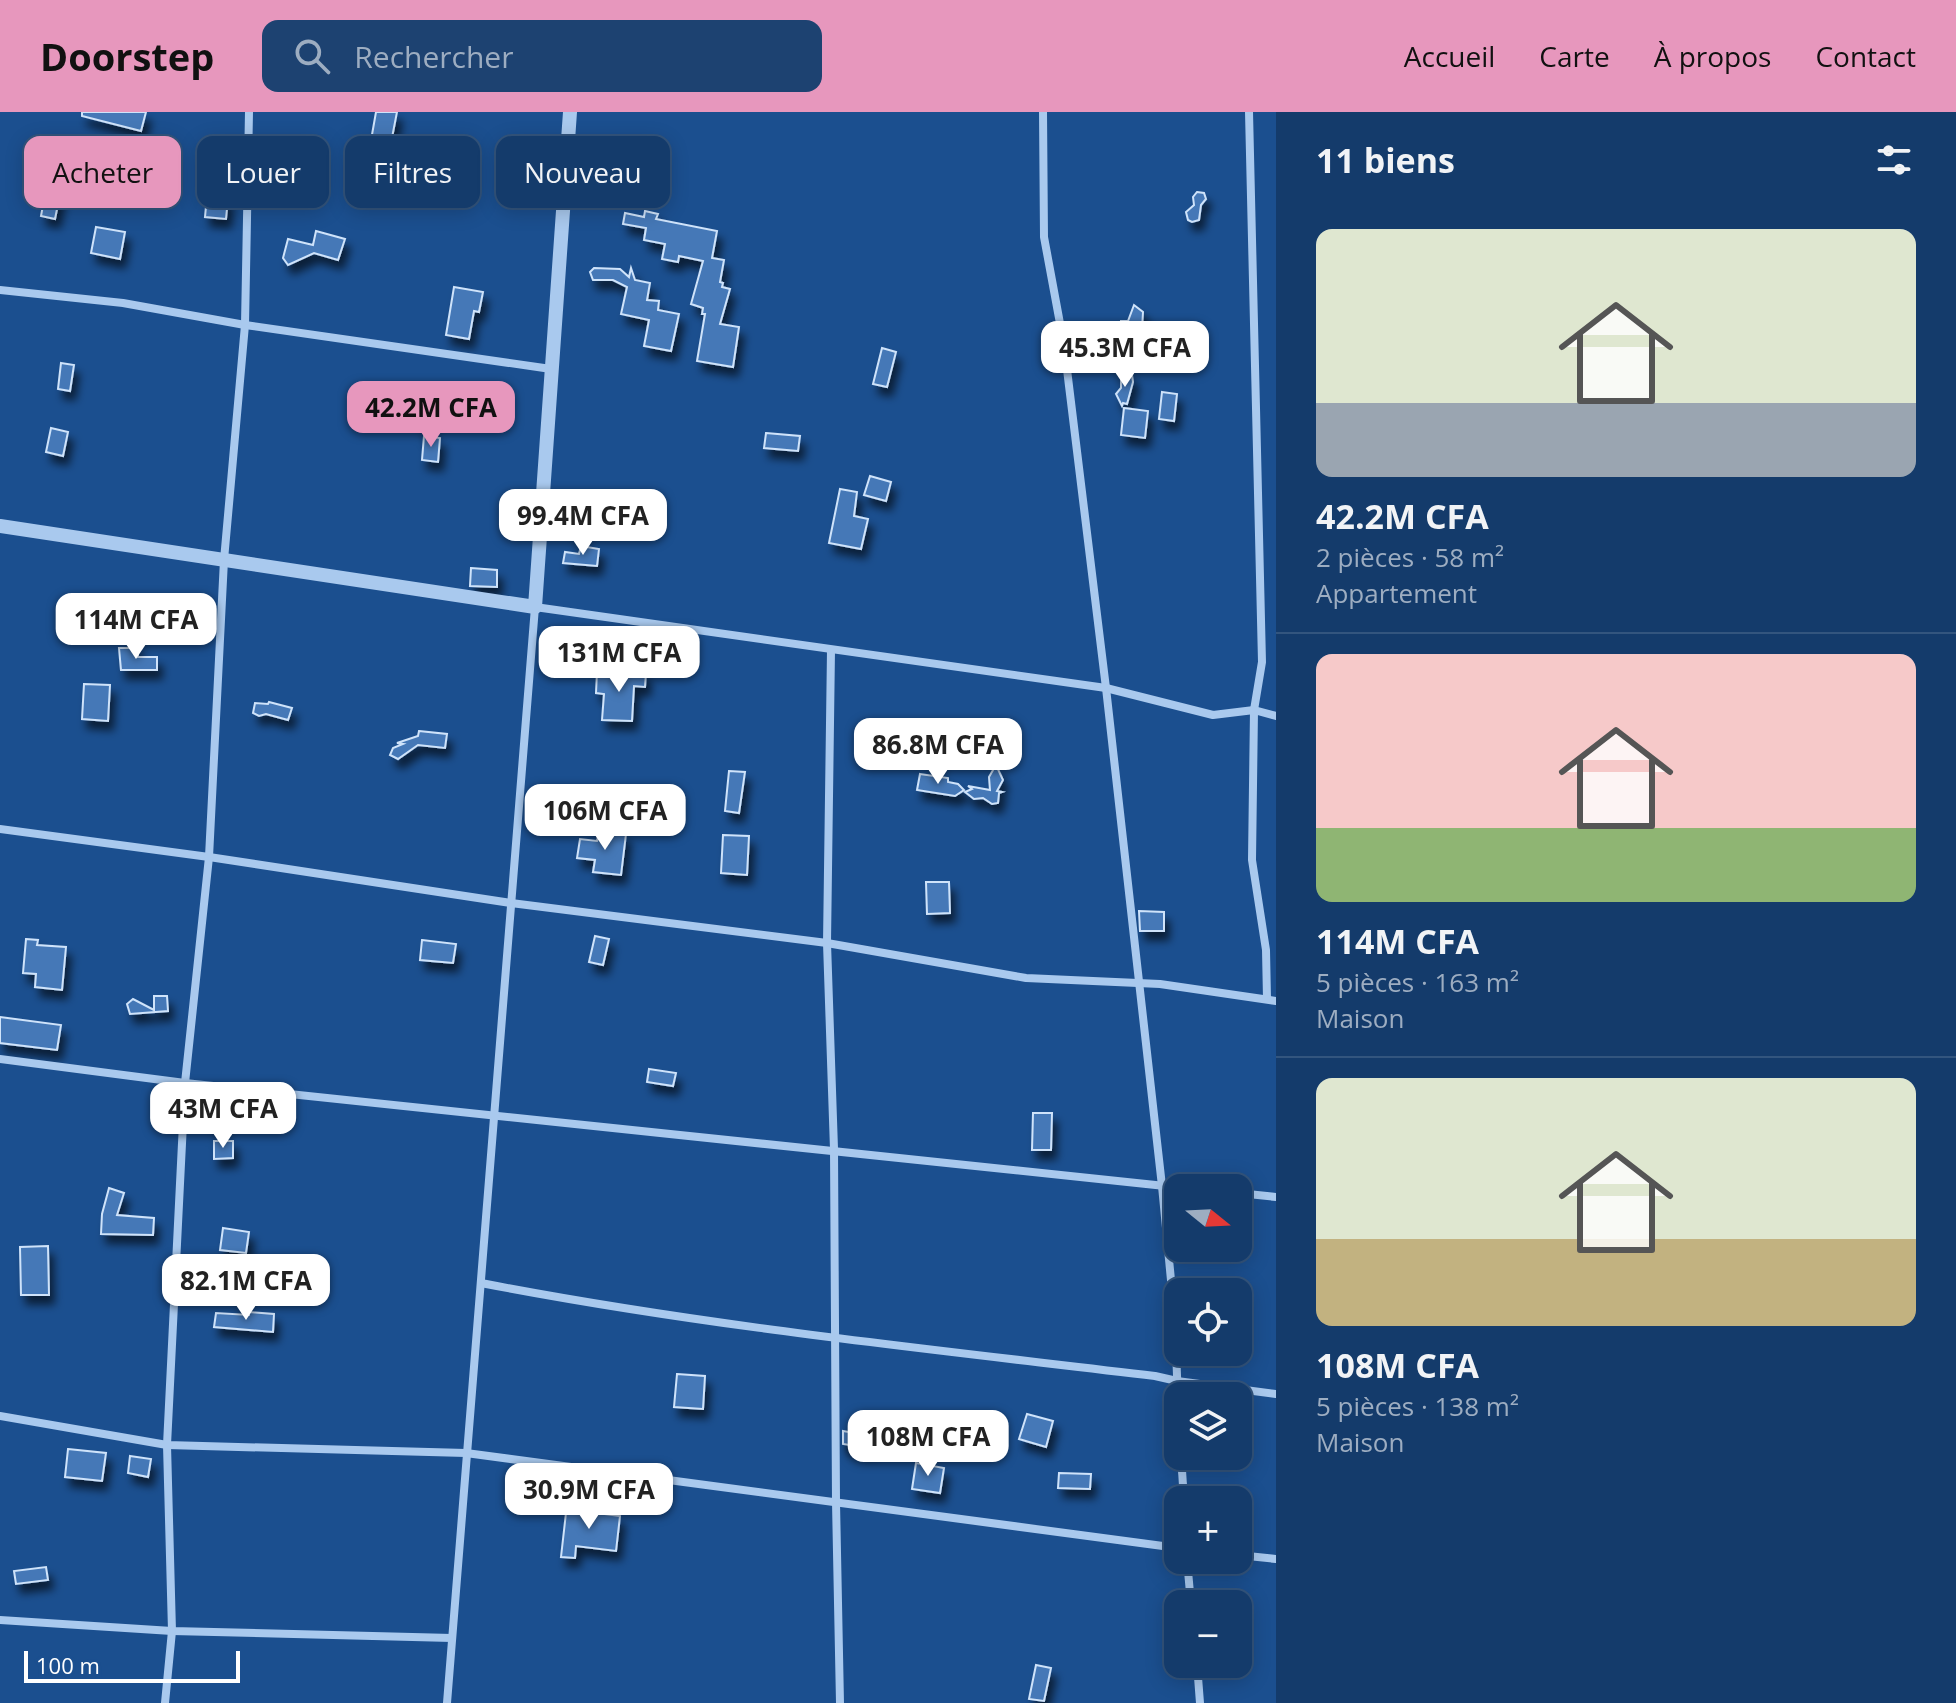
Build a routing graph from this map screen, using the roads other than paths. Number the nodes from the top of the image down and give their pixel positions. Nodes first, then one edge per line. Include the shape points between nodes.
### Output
1 (249, 112) edge
2 (570, 112) edge
3 (1043, 112) edge
4 (1249, 112) edge
5 (0, 290) edge
6 (245, 325) junction
7 (551, 369) junction
8 (0, 526) edge
9 (224, 560) junction
10 (535, 607) junction
11 (831, 650) junction
12 (1106, 688) junction
13 (1254, 710) junction
14 (1276, 716) edge
15 (0, 829) edge
16 (209, 857) junction
17 (511, 903) junction
18 (827, 943) junction
19 (1139, 985) junction
20 (1272, 1000) edge
21 (0, 1059) edge
22 (185, 1083) junction
23 (494, 1115) junction
24 (834, 1149) junction
25 (1162, 1186) junction
26 (1252, 1194) edge
27 (1276, 1197) edge
28 (481, 1283) junction
29 (837, 1338) junction
30 (1177, 1381) junction
31 (1276, 1394) edge
32 (0, 1416) edge
33 (167, 1445) junction
34 (466, 1453) junction
35 (836, 1502) junction
36 (1164, 1546) edge
37 (1252, 1556) edge
38 (1276, 1559) edge
39 (0, 1620) edge
40 (172, 1631) junction
41 (452, 1638) junction
42 (1198, 1678) edge
43 (165, 1703) edge
44 (447, 1703) edge
45 (840, 1703) edge
46 (1200, 1703) edge

1 - 6 street
2 - 7 street
3 - 12 street via 1044,237 1064,345
4 - 13 street via 1262,662
5 - 6 street via 123,303
6 - 7 street
6 - 9 street
7 - 10 street
8 - 9 street
9 - 10 street
9 - 16 street
10 - 11 street
10 - 17 street
11 - 12 street
11 - 18 street
12 - 13 street via 1213,715
12 - 19 street
13 - 14 street
13 - 20 street via 1252,860
15 - 16 street
16 - 17 street
16 - 22 street
17 - 18 street
17 - 23 street
18 - 19 street via 1026,978
18 - 24 street
19 - 20 street
19 - 25 street
21 - 22 street
22 - 23 street
22 - 33 street
23 - 24 street
23 - 28 street
24 - 25 street
24 - 29 street
25 - 30 street
26 - 27 street
28 - 29 street via 595,1306
28 - 34 street
29 - 30 street
29 - 35 street
30 - 31 street
32 - 33 street
33 - 34 street
33 - 40 street
34 - 35 street
34 - 41 street
35 - 36 street
35 - 45 street
37 - 38 street
39 - 40 street
40 - 41 street
40 - 43 street
41 - 44 street
42 - 46 street

